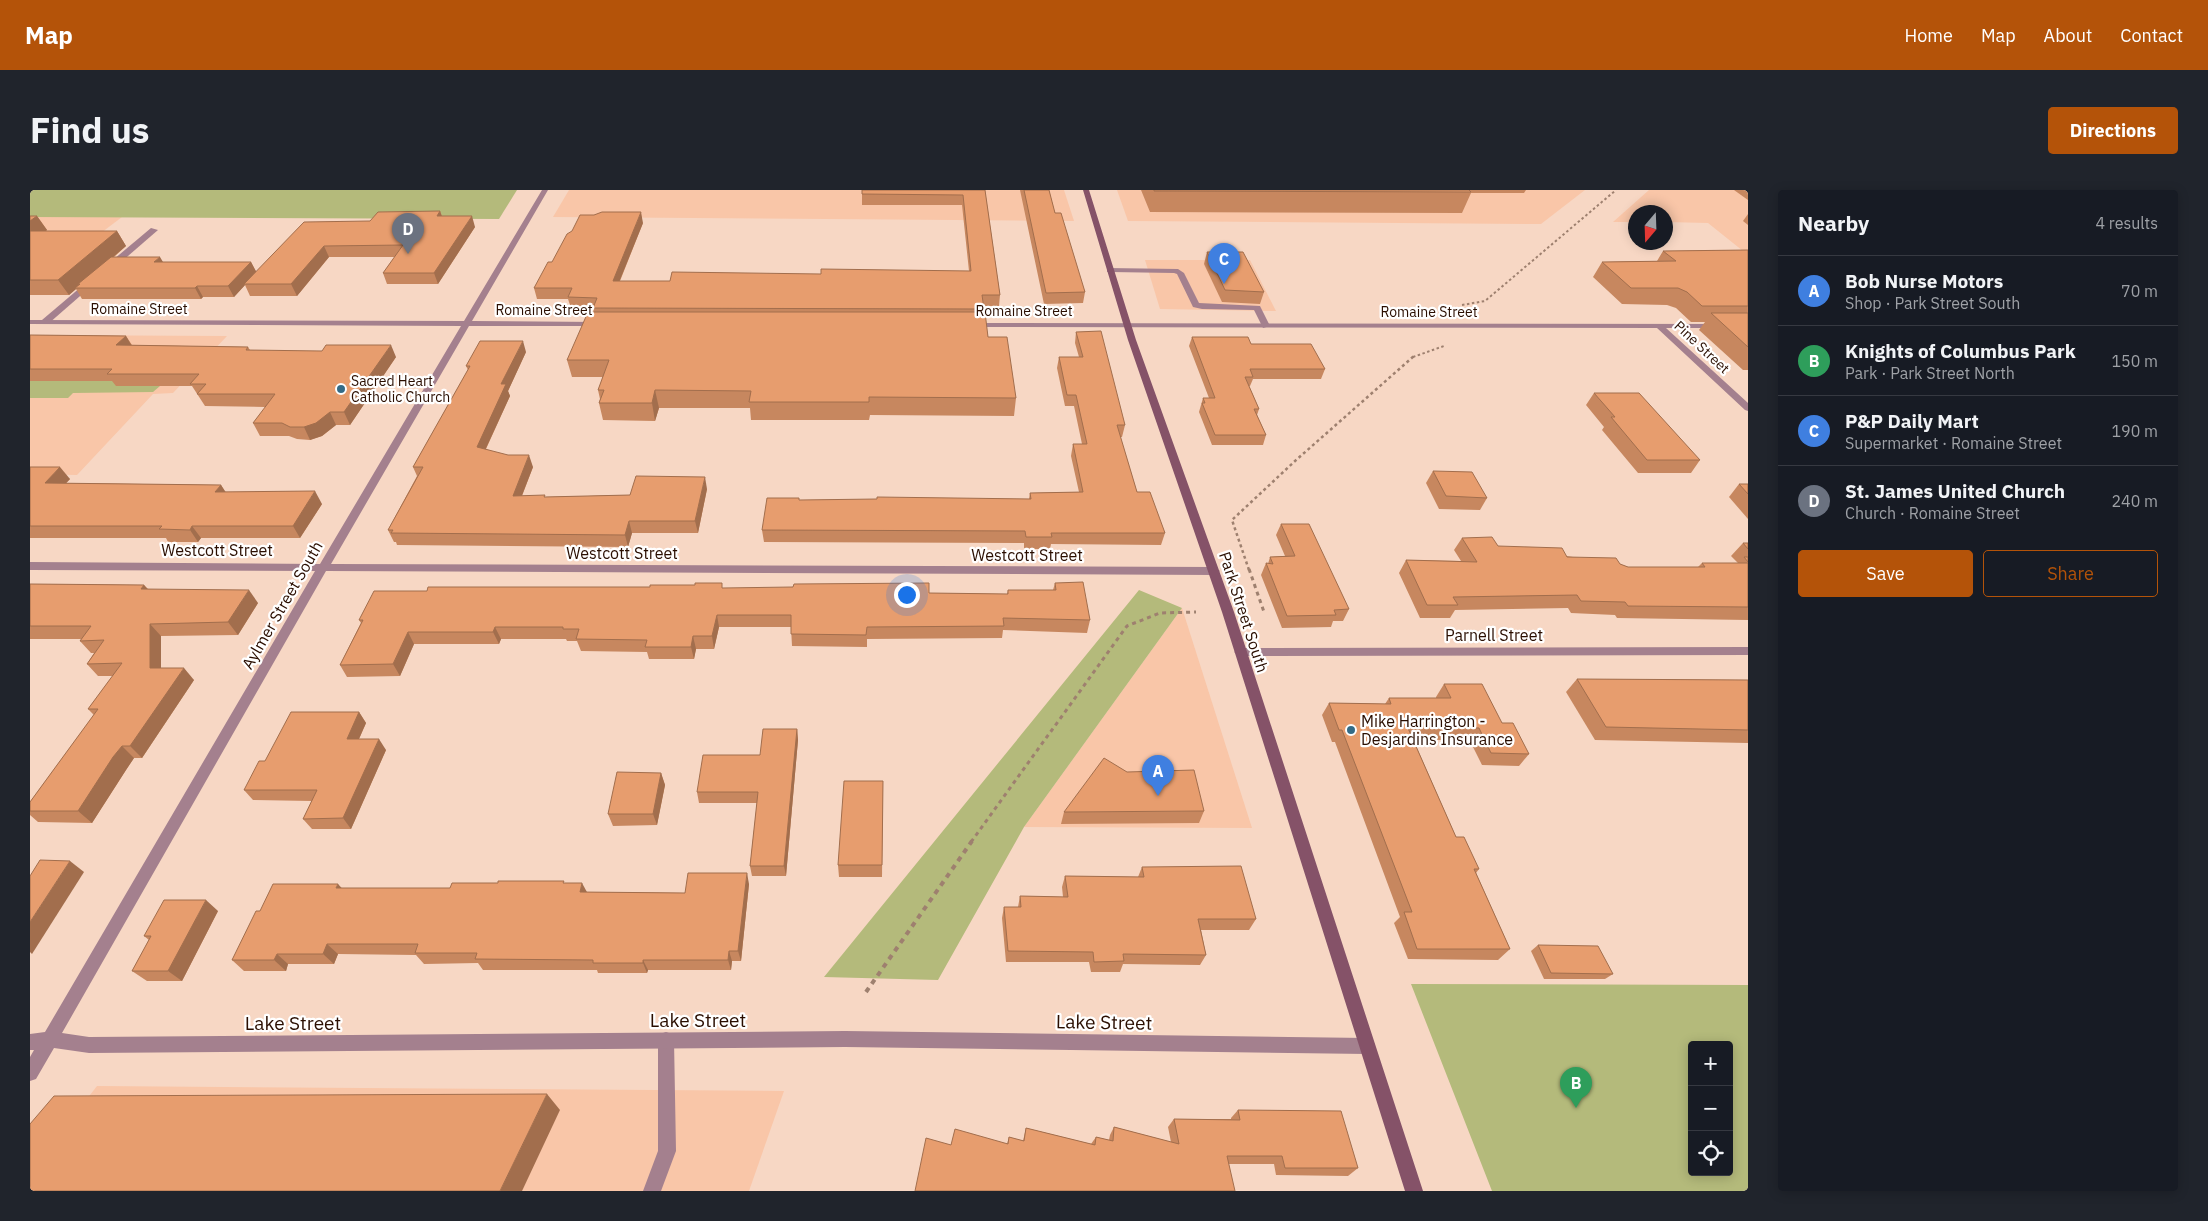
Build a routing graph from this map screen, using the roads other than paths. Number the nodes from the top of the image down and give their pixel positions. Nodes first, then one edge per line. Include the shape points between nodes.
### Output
1 (545, 190) edge
2 (1086, 190) edge
3 (154, 230) dead end
4 (1110, 270) junction
5 (104, 272) edge
6 (97, 278) edge
7 (30, 322) edge
8 (45, 322) junction
9 (465, 324) junction
10 (611, 324) edge
11 (957, 325) edge
12 (1127, 326) junction
13 (1266, 326) junction
14 (1659, 326) junction
15 (1748, 326) edge
16 (1748, 408) edge
17 (30, 566) edge
18 (322, 567) junction
19 (1214, 571) junction
20 (1748, 651) edge
21 (1240, 652) junction
22 (50, 1039) junction
23 (666, 1040) junction
24 (30, 1042) edge
25 (1367, 1046) junction
26 (30, 1073) edge
27 (652, 1191) edge
28 (1414, 1191) edge

1 - 9 street, Aylmer Street South
2 - 4 main road, Park Street South
3 - 5 street
4 - 12 main road, Park Street South
4 - 13 street via 1176,271 1196,305 1257,308
6 - 8 street
7 - 8 street, Romaine Street
8 - 9 street, Romaine Street
9 - 10 street, Romaine Street
9 - 18 street, Aylmer Street South
11 - 12 street, Romaine Street
12 - 13 street, Romaine Street
12 - 19 main road, Park Street South
13 - 14 street, Romaine Street
14 - 15 street, Romaine Street
14 - 16 street, Pine Street
17 - 18 street, Westcott Street
18 - 19 street, Westcott Street
18 - 22 street, Aylmer Street South
19 - 21 main road, Park Street South
20 - 21 street, Parnell Street
21 - 25 main road, Park Street South
22 - 23 street, Lake Street via 89,1045
22 - 24 street, Lake Street
22 - 26 street, Aylmer Street South
23 - 25 street, Lake Street via 845,1039
23 - 27 street via 667,1151
25 - 28 main road, Park Street South

